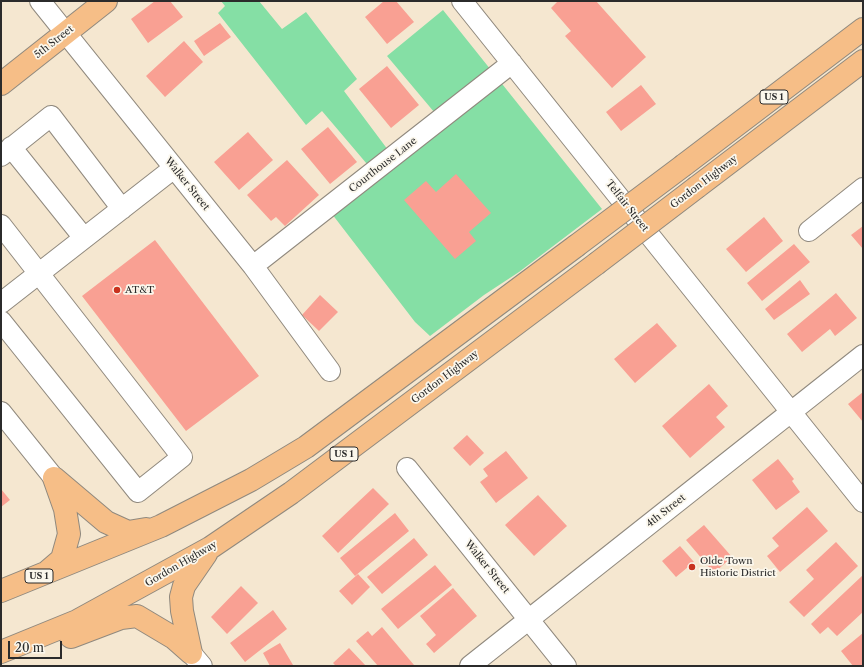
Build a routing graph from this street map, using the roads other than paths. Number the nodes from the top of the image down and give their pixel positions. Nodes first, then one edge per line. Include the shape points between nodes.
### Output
1 (40, 1) edge
2 (106, 1) edge
3 (462, 1) edge
4 (863, 29) edge
5 (66, 33) junction
6 (863, 61) edge
7 (512, 63) junction
8 (1, 84) edge
9 (6, 151) edge
10 (174, 168) junction
11 (863, 188) edge
12 (122, 209) junction
13 (1, 225) edge
14 (809, 231) dead end
15 (84, 238) junction
16 (253, 266) junction
17 (38, 274) junction
18 (1, 303) edge
19 (1, 321) edge
20 (863, 355) edge
21 (330, 371) dead end
22 (1, 412) edge
23 (791, 412) junction
24 (408, 468) dead end
25 (54, 478) junction
26 (863, 502) edge
27 (161, 526) junction
28 (210, 548) junction
29 (44, 574) junction
30 (1, 591) edge
31 (529, 619) junction
32 (1, 652) edge
33 (197, 659) edge
34 (1, 661) edge
35 (470, 666) edge
36 (566, 666) edge

1 - 5 street, Walker Street
2 - 5 main road, 5th Street
3 - 7 street, Telfair Street
4 - 27 main road, US 1, bridge via 306,447 251,480
5 - 8 main road, 5th Street
5 - 10 street, Walker Street
6 - 28 main road, Gordon Highway / US 1, bridge via 291,494
7 - 16 street, Courthouse Lane
7 - 23 street, Telfair Street
9 - 12 street via 51,116
9 - 15 street
10 - 12 street
10 - 16 street, Walker Street
11 - 14 street
12 - 15 street
13 - 17 street
15 - 17 street
16 - 21 street, Walker Street
17 - 18 street
17 - 19 street via 182,457 138,492
20 - 23 street, 4th Street
22 - 25 street
23 - 26 street, Telfair Street
23 - 31 street, 4th Street
24 - 31 street, Walker Street
25 - 27 main road via 106,522 118,528 128,532
25 - 29 main road via 65,509 69,534 62,559
27 - 29 main road, US 1
28 - 32 main road, Gordon Highway / US 1 via 77,621
28 - 33 main road via 188,580 181,597 182,611
29 - 30 main road, US 1
31 - 35 street, 4th Street
31 - 36 street, Walker Street
33 - 34 main road via 174,638 137,616 121,618 20,657

